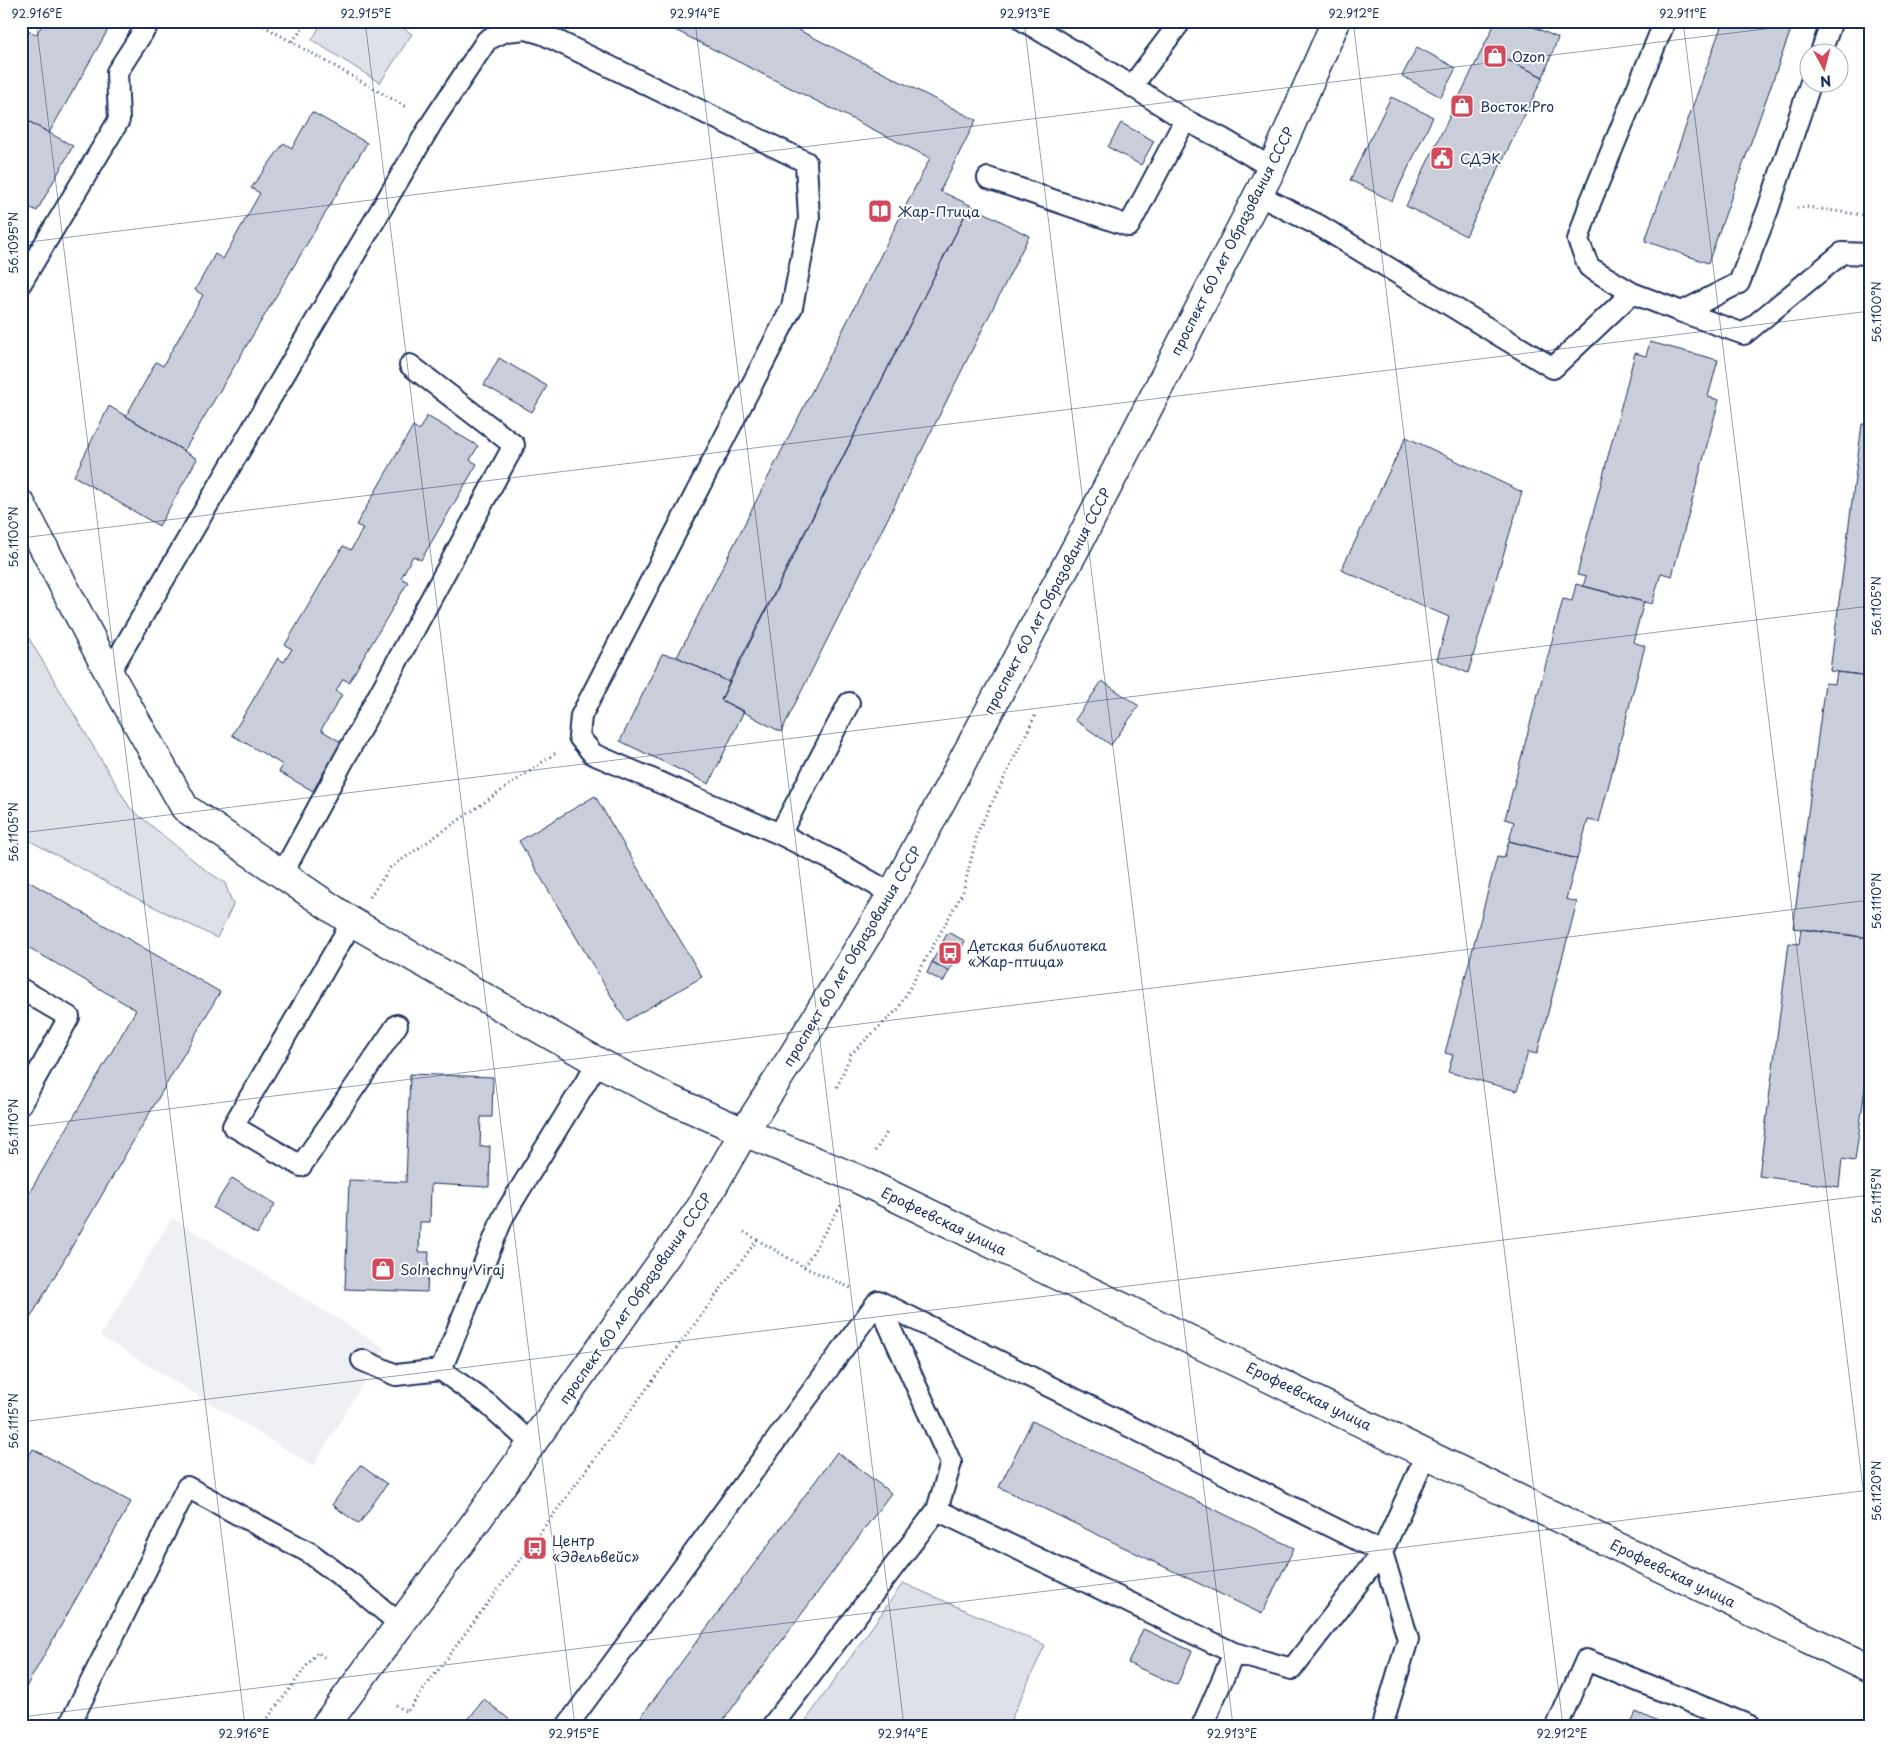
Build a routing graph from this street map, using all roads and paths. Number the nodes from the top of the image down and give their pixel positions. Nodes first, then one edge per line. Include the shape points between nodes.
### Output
1 (150, 21) edge
2 (255, 21) edge
3 (308, 21) edge
4 (1024, 21) edge
5 (1181, 21) edge
6 (1336, 21) edge
7 (1665, 21) edge
8 (1832, 21) edge
9 (292, 42) junction
10 (1825, 42) edge
11 (1132, 86) junction
12 (1808, 92) edge
13 (1185, 120) junction
14 (433, 122) junction
15 (1272, 168) junction
16 (988, 178) dead end
17 (1258, 195) junction
18 (1767, 212) junction
19 (1870, 216) edge
20 (1870, 254) edge
21 (21, 283) edge
22 (1632, 293) junction
23 (1682, 312) junction
24 (410, 365) dead end
25 (21, 504) edge
26 (110, 673) junction
27 (849, 703) dead end
28 (1035, 716) dead end
29 (579, 737) junction
30 (780, 834) junction
31 (282, 876) junction
32 (892, 894) junction
33 (352, 922) junction
34 (21, 989) edge
35 (397, 1025) dead end
36 (598, 1062) junction
37 (837, 1087) dead end
38 (21, 1104) edge
39 (888, 1131) dead end
40 (744, 1132) junction
41 (875, 1152) dead end
42 (844, 1200) dead end
43 (744, 1232) dead end
44 (757, 1240) junction
45 (804, 1267) junction
46 (878, 1301) junction
47 (362, 1360) dead end
48 (441, 1370) junction
49 (532, 1444) junction
50 (1427, 1453) junction
51 (937, 1510) junction
52 (1382, 1552) junction
53 (400, 1624) junction
54 (1234, 1653) junction
55 (324, 1657) dead end
56 (1870, 1668) edge
57 (396, 1705) dead end
58 (69, 1726) edge
59 (262, 1726) edge
60 (326, 1726) edge
61 (567, 1726) edge
62 (772, 1726) edge
63 (1202, 1726) edge
64 (1382, 1726) edge
65 (1557, 1726) edge
66 (1750, 1726) edge

1 - 21 lane via 117,72 119,120
2 - 9 path
3 - 9 path
4 - 11 lane
5 - 11 lane
6 - 15 street, проспект 60 лет Образования СССР
7 - 22 lane via 1590,203 1578,240 1589,267
8 - 10 lane
9 - 14 path
11 - 13 lane
12 - 18 lane
13 - 15 lane
13 - 16 lane via 1128,226
14 - 26 lane
14 - 29 lane via 487,40 506,31 526,29 543,34 806,162 809,218 792,307 581,716
15 - 17 street, проспект 60 лет Образования СССР
17 - 22 lane via 1320,226 1553,368
17 - 32 street, проспект 60 лет Образования СССР
18 - 19 path via 1806,207
18 - 23 lane via 1739,284
20 - 23 lane via 1842,253 1744,334
22 - 23 lane
24 - 31 lane via 514,445
25 - 26 street, Ерофеевская улица
26 - 31 street, Ерофеевская улица via 185,808
27 - 30 lane
28 - 37 path via 978,831 963,892 898,1009 851,1054
29 - 30 lane via 593,754
29 - 33 path via 390,868
30 - 32 lane
31 - 33 street, Ерофеевская улица
32 - 40 street, проспект 60 лет Образования СССР
33 - 35 lane via 234,1126 301,1166
33 - 36 street, Ерофеевская улица
34 - 38 lane via 69,1017
36 - 40 street, Ерофеевская улица via 667,1098
36 - 48 lane via 503,1217
39 - 41 path
40 - 49 street, проспект 60 лет Образования СССР via 701,1207
40 - 50 street, Ерофеевская улица via 858,1179
42 - 45 path
43 - 44 path
44 - 45 path
44 - 57 path via 407,1712
45 - 46 path
46 - 51 lane via 951,1463
46 - 52 lane
46 - 61 lane
47 - 48 lane via 396,1375
48 - 49 lane via 488,1404
49 - 53 street, проспект 60 лет Образования СССР
50 - 52 lane
50 - 56 street, Ерофеевская улица
51 - 54 lane
51 - 62 lane
52 - 54 lane via 1292,1669
52 - 64 lane via 1408,1638
53 - 58 lane via 310,1553 187,1487
53 - 60 street, проспект 60 лет Образования СССР
54 - 63 lane
55 - 59 path via 317,1652
65 - 66 lane via 1586,1660

